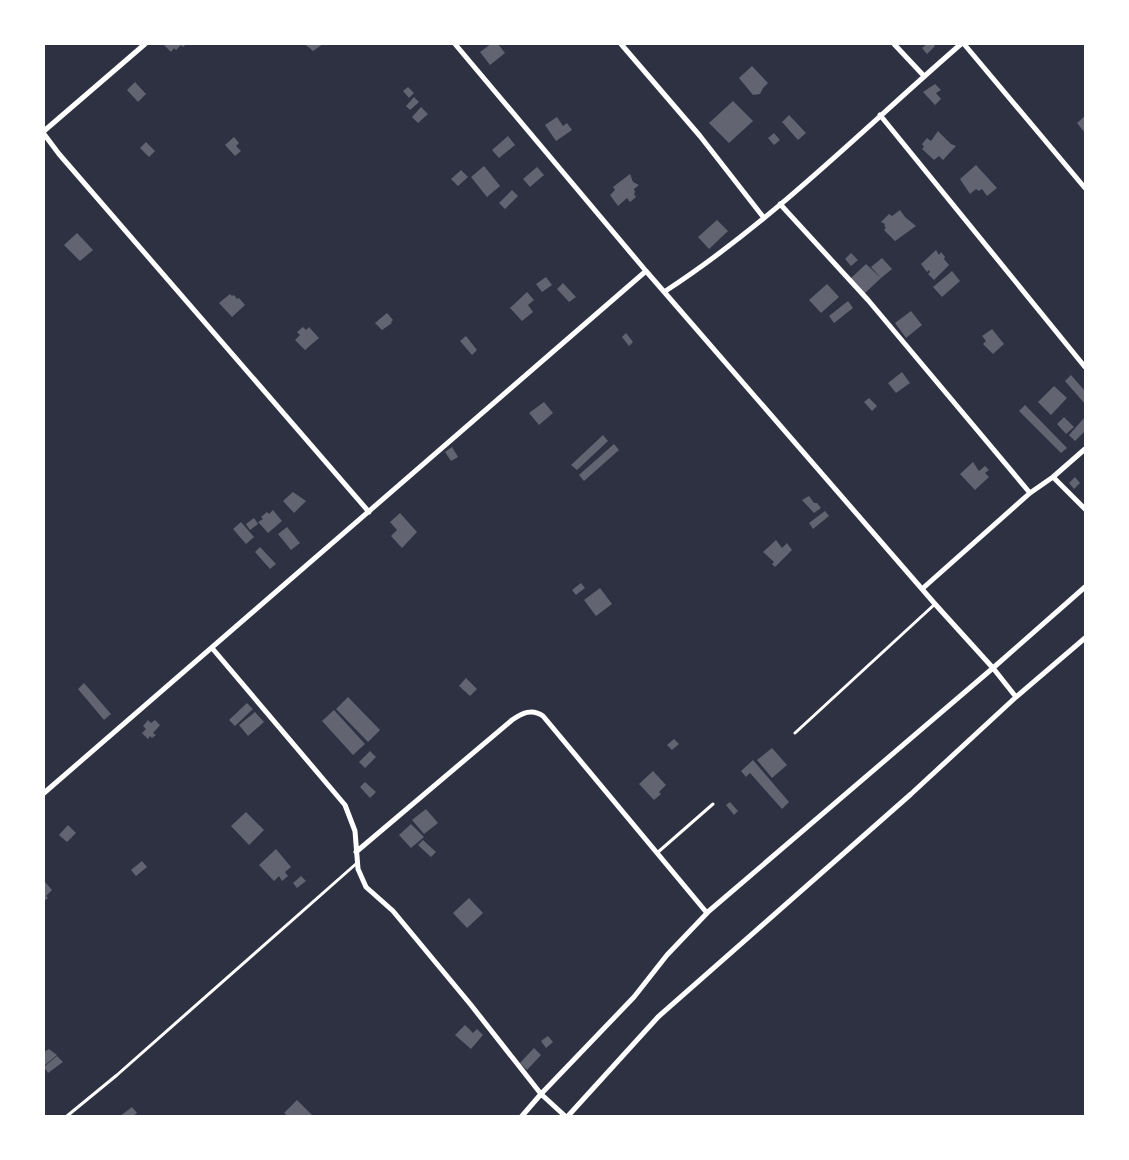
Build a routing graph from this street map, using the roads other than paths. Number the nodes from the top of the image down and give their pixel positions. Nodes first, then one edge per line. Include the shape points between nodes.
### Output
1 (144, 44) edge
2 (455, 44) edge
3 (622, 44) edge
4 (894, 44) edge
5 (963, 44) edge
6 (924, 76) junction
7 (880, 115) junction
8 (44, 132) edge
9 (1085, 188) edge
10 (780, 204) junction
11 (764, 218) junction
12 (646, 271) junction
13 (664, 292) junction
14 (1085, 367) edge
15 (1085, 449) edge
16 (1053, 477) junction
17 (1030, 493) junction
18 (1085, 509) edge
19 (369, 512) junction
20 (1085, 587) edge
21 (922, 589) junction
22 (935, 604) junction
23 (1085, 638) edge
24 (212, 648) junction
25 (993, 668) junction
26 (1016, 697) junction
27 (795, 733) dead end
28 (44, 793) edge
29 (713, 804) dead end
30 (356, 852) junction
31 (657, 853) junction
32 (356, 864) junction
33 (707, 913) junction
34 (541, 1094) junction
35 (67, 1116) edge
36 (522, 1116) edge
37 (566, 1116) edge

1 - 8 street
2 - 12 street
3 - 11 street
4 - 6 street
5 - 6 street
5 - 9 street
6 - 7 street
7 - 10 street
7 - 14 street
8 - 19 street via 59,154
10 - 11 street
10 - 17 street via 868,300
11 - 13 street via 694,273
12 - 13 street
12 - 19 street
13 - 21 street
15 - 16 street
16 - 17 street
16 - 18 street
17 - 21 street
19 - 24 street
20 - 25 street
21 - 22 street
22 - 25 street
22 - 27 lane
23 - 26 street
24 - 28 street
24 - 30 street via 345,805 355,831
25 - 26 street
25 - 33 street
26 - 37 street via 658,1017
29 - 31 lane
30 - 31 street via 512,720 534,711 543,716
30 - 32 street
31 - 33 street
32 - 34 street via 366,887 396,914
32 - 35 lane
33 - 34 street via 667,955 634,997
34 - 36 street
34 - 37 street

